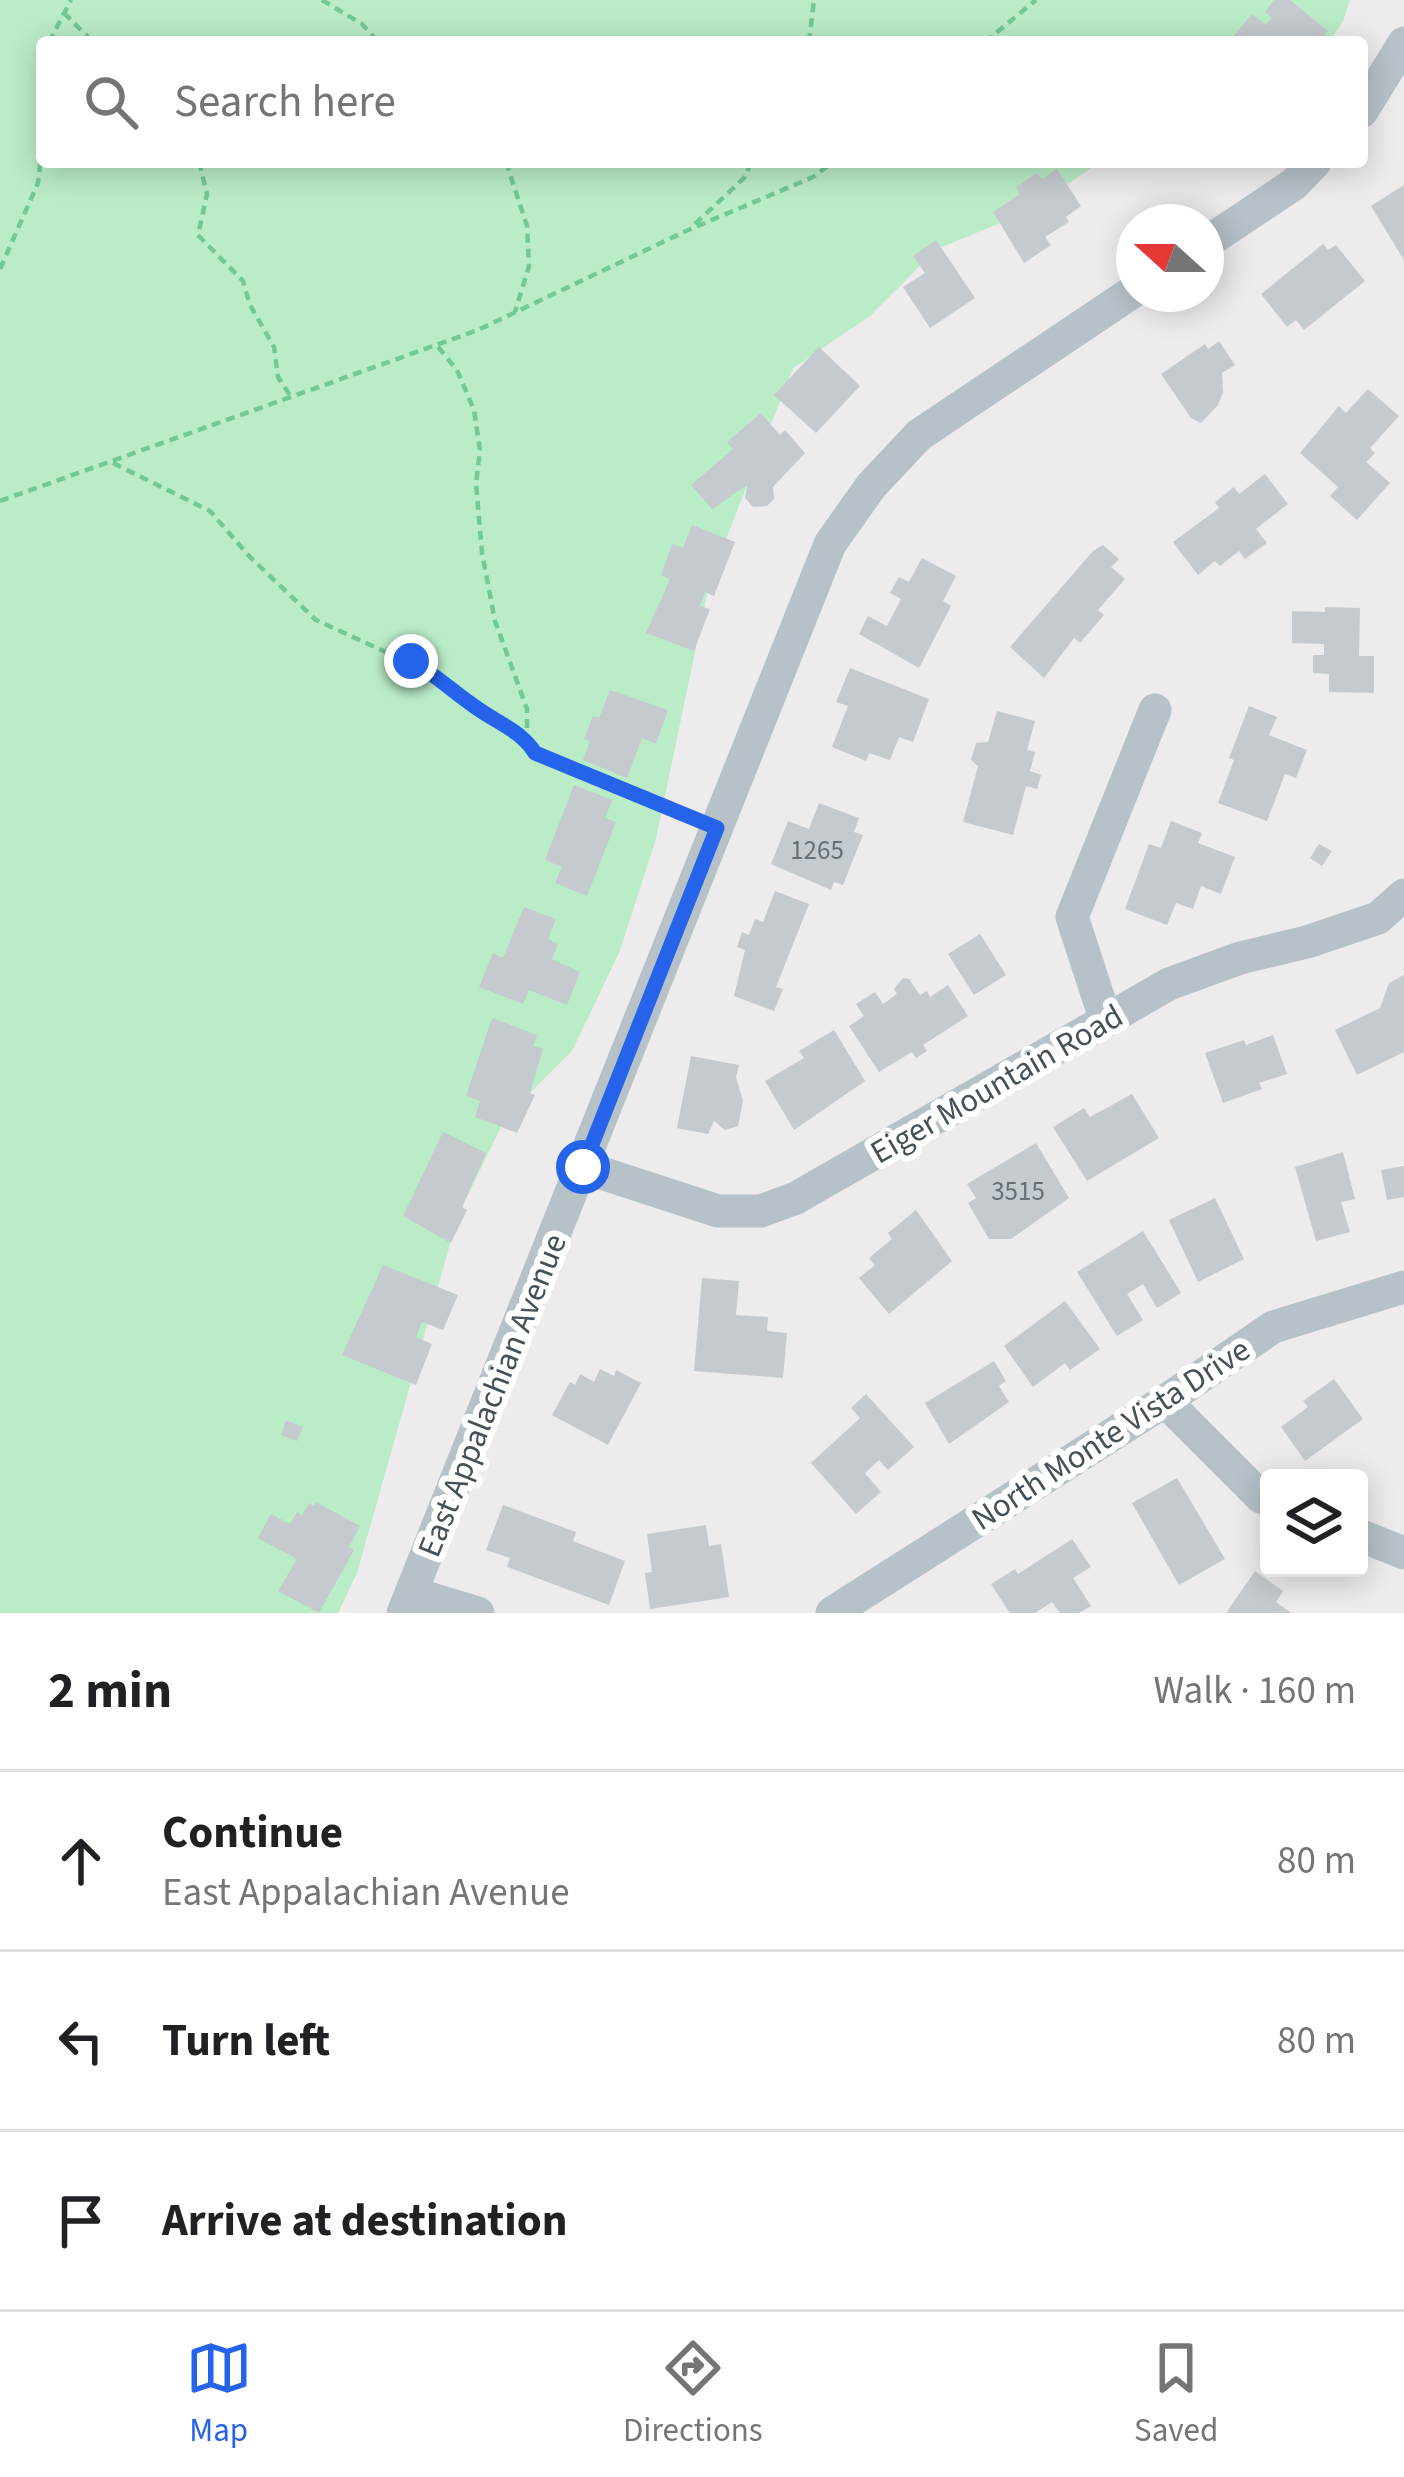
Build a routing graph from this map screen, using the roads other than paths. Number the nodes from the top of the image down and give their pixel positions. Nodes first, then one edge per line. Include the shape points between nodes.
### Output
1 (1404, 43) edge
2 (1368, 101) edge
3 (1309, 168) edge
4 (1224, 231) edge
5 (1116, 303) edge
6 (1155, 710) dead end
7 (1404, 895) edge
8 (1106, 1021) junction
9 (583, 1167) junction
10 (1404, 1287) edge
11 (1165, 1401) junction
12 (1260, 1491) edge
13 (1368, 1539) edge
14 (1404, 1553) edge
15 (407, 1603) edge
16 (478, 1613) edge
17 (832, 1613) edge

1 - 2 street
3 - 4 street
5 - 9 street, East Appalachian Avenue via 920,435 830,544
6 - 8 street via 1072,917
7 - 8 street, Eiger Mountain Road via 1378,918 1186,978
8 - 9 street, Eiger Mountain Road via 761,1211 718,1211
9 - 15 street, East Appalachian Avenue
10 - 11 street, North Monte Vista Drive via 1273,1327
11 - 12 street
11 - 17 street, North Monte Vista Drive
13 - 14 street
15 - 16 street

